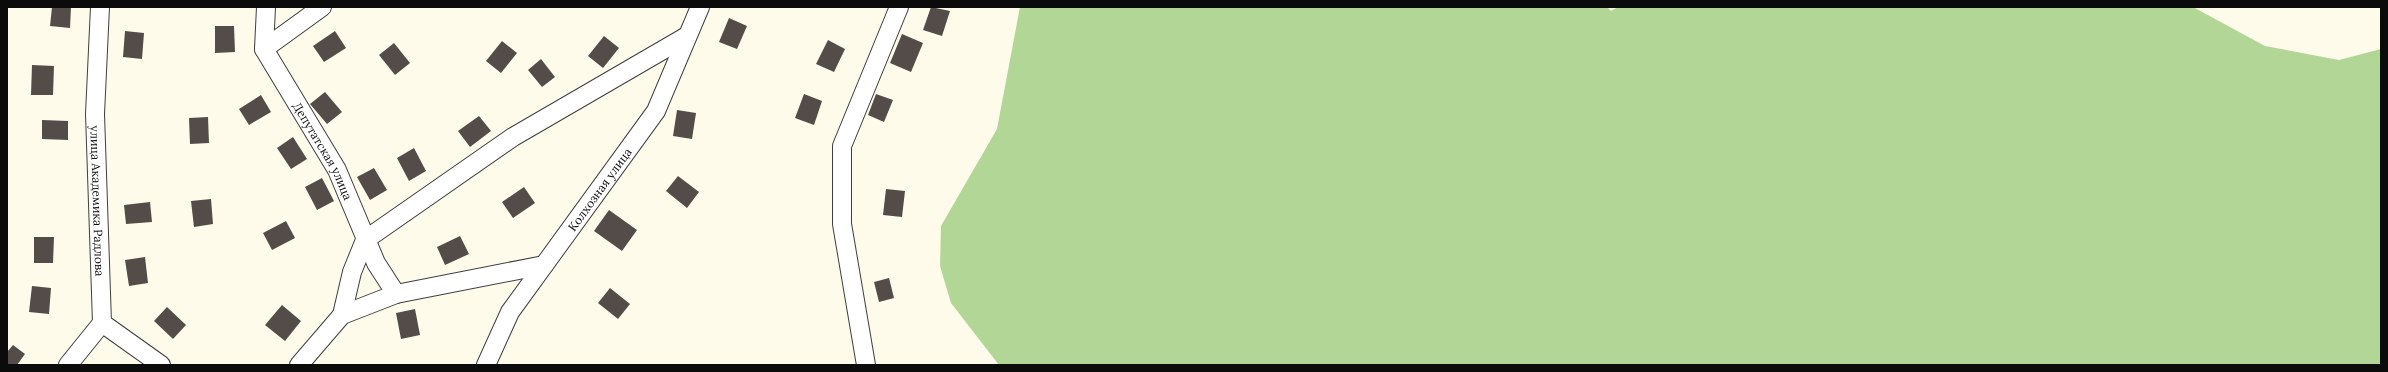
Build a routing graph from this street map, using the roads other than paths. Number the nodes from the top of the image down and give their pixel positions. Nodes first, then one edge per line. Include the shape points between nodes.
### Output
1 (100, 7) edge
2 (266, 7) edge
3 (322, 7) edge
4 (700, 7) edge
5 (899, 7) edge
6 (687, 36) junction
7 (264, 49) junction
8 (365, 240) junction
9 (544, 265) junction
10 (396, 294) junction
11 (342, 315) junction
12 (102, 322) junction
13 (68, 365) edge
14 (161, 365) edge
15 (299, 365) edge
16 (486, 365) edge
17 (866, 365) edge

1 - 12 street, улица Академика Радлова via 95,114
2 - 7 street
3 - 7 street
4 - 6 street, Колхозная улица
5 - 17 street via 842,146 842,224
6 - 8 street via 513,137
6 - 9 street, Колхозная улица via 656,111
7 - 8 street, Депутатская улица via 337,170
8 - 10 street, Депутатская улица
8 - 11 street via 352,272
9 - 10 street
9 - 16 street, Колхозная улица via 510,312
10 - 11 street
11 - 15 street
12 - 13 street
12 - 14 street

